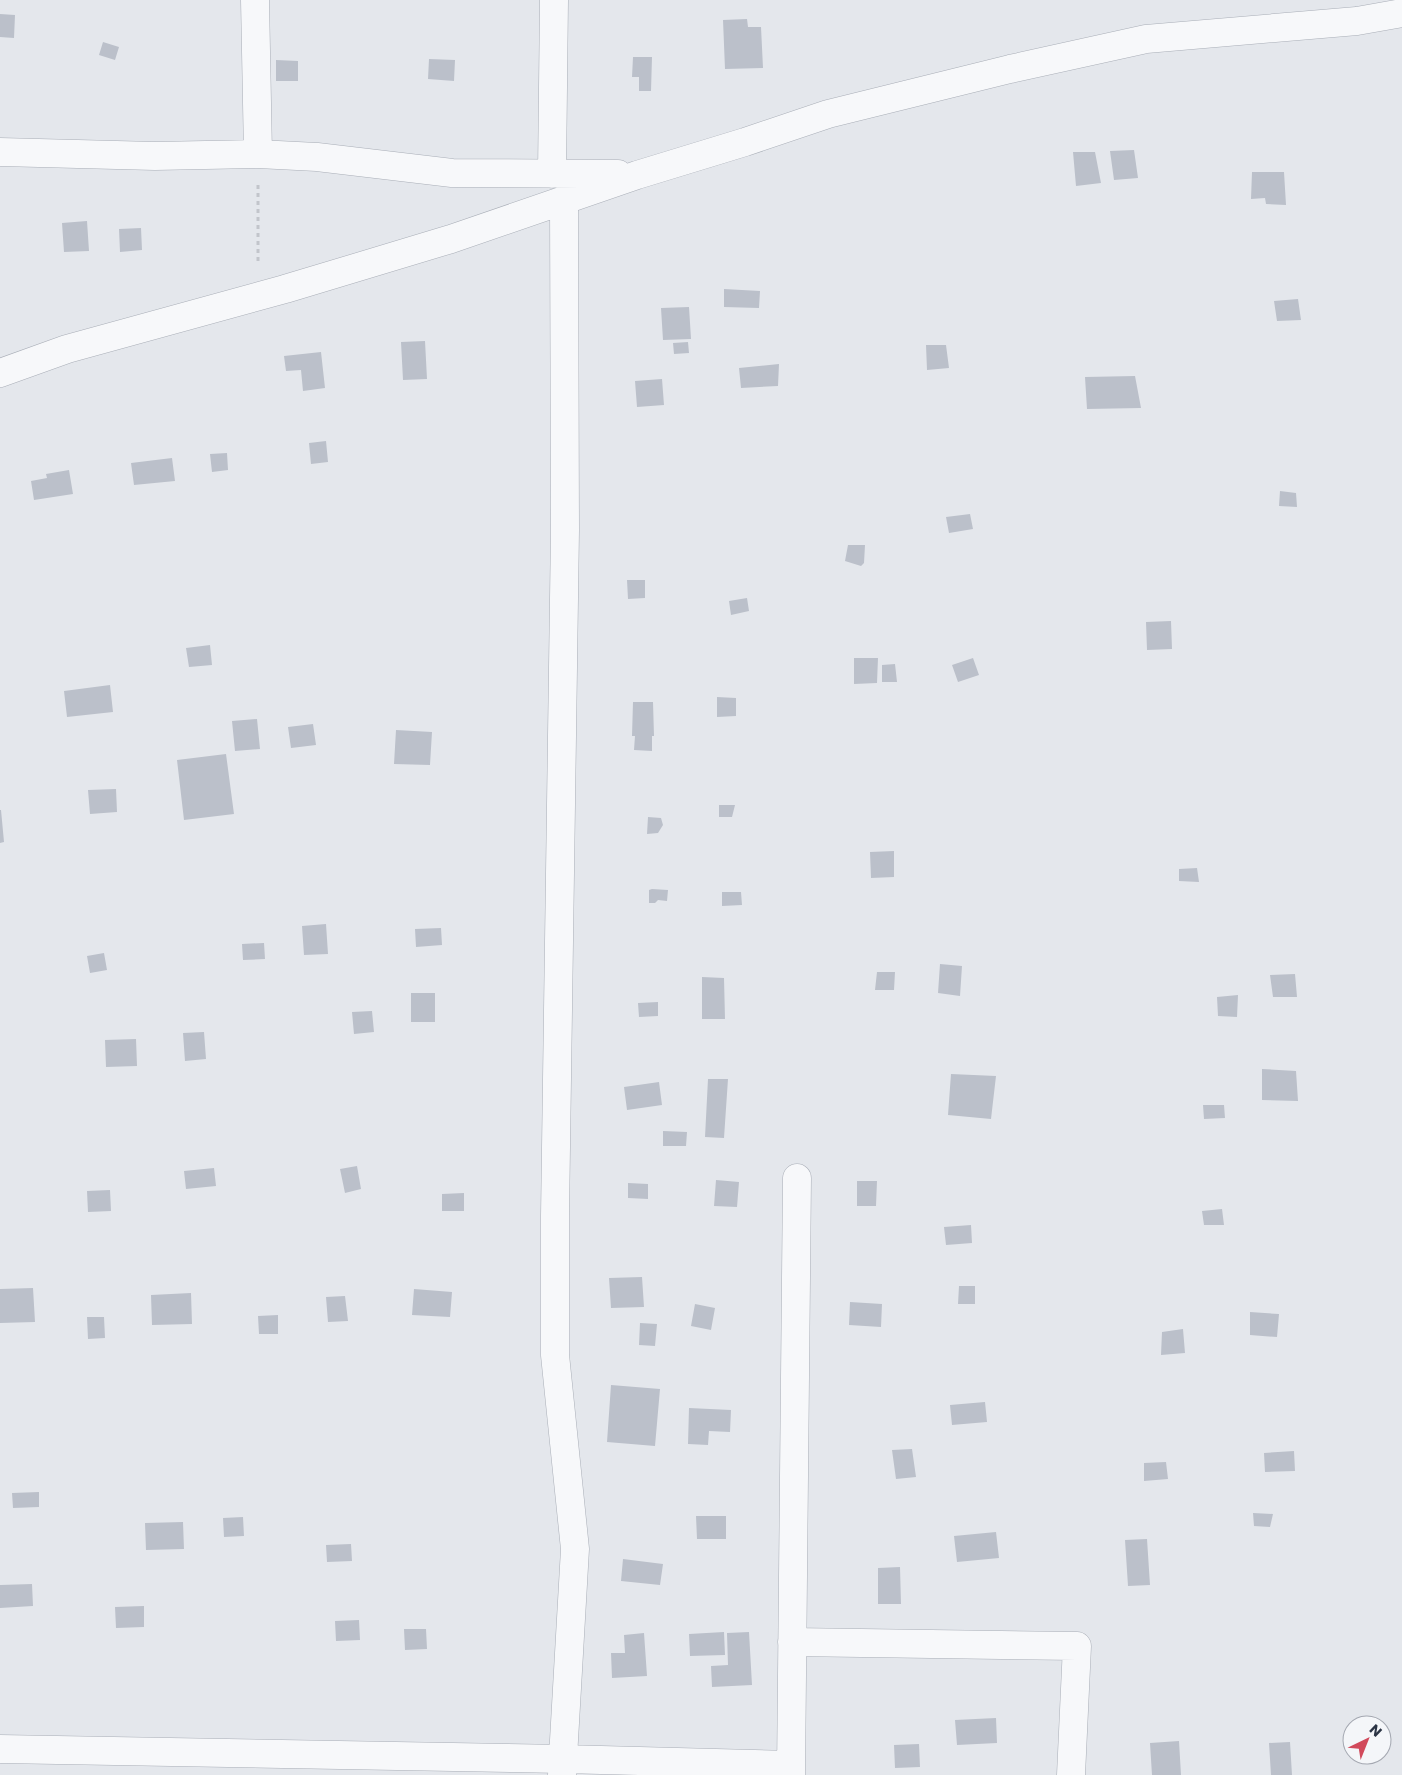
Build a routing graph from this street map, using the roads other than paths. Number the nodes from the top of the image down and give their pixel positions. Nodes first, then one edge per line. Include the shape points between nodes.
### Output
1 (554, 0) edge
2 (251, 4) edge
3 (1402, 12) edge
4 (0, 152) edge
5 (258, 154) junction
6 (552, 174) junction
7 (637, 175) junction
8 (564, 200) junction
9 (0, 373) edge
10 (797, 1178) dead end
11 (792, 1642) junction
12 (0, 1749) edge
13 (562, 1767) edge
14 (791, 1770) edge
15 (1071, 1775) edge

1 - 6 street
2 - 5 street
3 - 7 street via 1357,21 1146,39 828,114
4 - 5 street via 156,156
5 - 6 street via 317,157 452,173
6 - 7 street
7 - 8 street
8 - 9 street via 451,239 258,297 67,349
8 - 13 street via 565,530 555,1355 575,1549
10 - 11 street
11 - 14 street
11 - 15 street via 1077,1646
12 - 13 street
13 - 14 street

